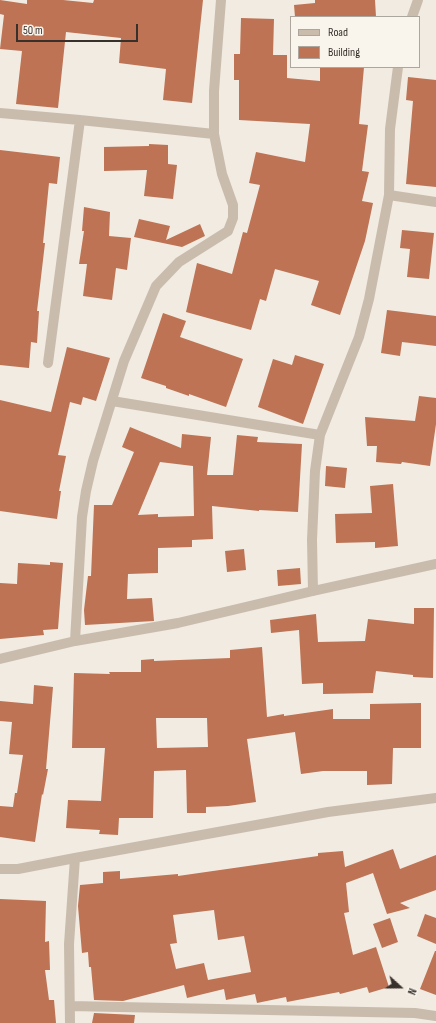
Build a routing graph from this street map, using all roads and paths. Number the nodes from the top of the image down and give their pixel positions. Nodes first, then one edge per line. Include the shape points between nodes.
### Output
1 (222, 0) edge
2 (418, 0) edge
3 (412, 16) edge
4 (398, 68) edge
5 (0, 114) edge
6 (80, 120) junction
7 (214, 134) junction
8 (389, 194) junction
9 (436, 202) edge
10 (48, 363) dead end
11 (112, 400) junction
12 (320, 435) junction
13 (436, 564) edge
14 (313, 591) junction
15 (75, 641) junction
16 (0, 659) edge
17 (436, 798) edge
18 (75, 858) junction
19 (0, 868) edge
20 (70, 1006) junction
21 (436, 1016) edge
22 (70, 1023) edge

1 - 7 street via 214,91
2 - 3 street
4 - 8 street via 390,129
5 - 6 street
6 - 7 street
6 - 10 street
7 - 11 street via 222,174 233,205 233,218 228,231 179,262 156,286 124,361
8 - 9 street
8 - 12 street via 359,337
11 - 12 street
11 - 15 street via 93,461 82,517
12 - 14 street via 315,472
13 - 14 street
14 - 15 street via 178,623
15 - 16 street
17 - 18 street via 328,812
18 - 19 street via 18,869
18 - 20 street via 69,944
20 - 21 street via 415,1013
20 - 22 street

